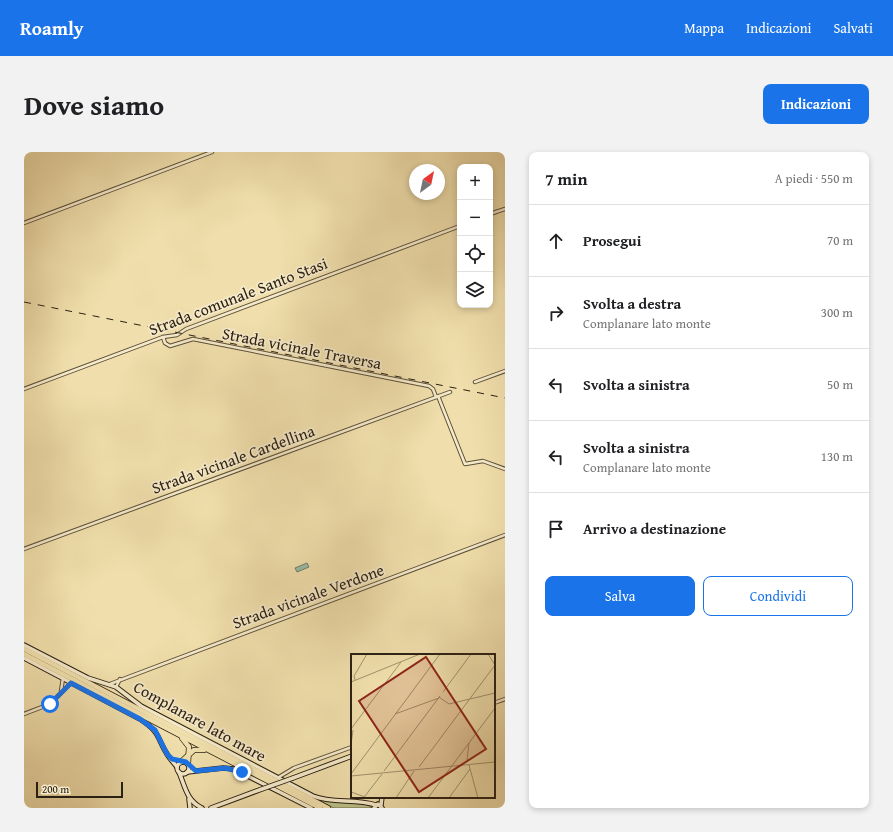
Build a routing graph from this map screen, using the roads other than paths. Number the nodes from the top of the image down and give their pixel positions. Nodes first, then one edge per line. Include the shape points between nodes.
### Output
1 (212, 152) edge
2 (505, 209) edge
3 (493, 213) edge
4 (24, 223) edge
5 (457, 227) edge
6 (162, 337) junction
7 (505, 371) edge
8 (475, 382) dead end
9 (24, 389) edge
10 (450, 392) dead end
11 (437, 396) junction
12 (505, 469) edge
13 (505, 535) edge
14 (24, 549) edge
15 (24, 645) edge
16 (24, 649) edge
17 (24, 654) edge
18 (24, 658) edge
19 (63, 678) junction
20 (120, 679) junction
21 (71, 683) junction
22 (110, 684) junction
23 (116, 687) junction
24 (61, 692) junction
25 (505, 699) edge
26 (495, 703) edge
27 (24, 714) edge
28 (157, 723) junction
29 (351, 747) edge
30 (188, 754) junction
31 (351, 756) edge
32 (172, 759) junction
33 (181, 762) junction
34 (230, 762) junction
35 (189, 765) junction
36 (177, 767) junction
37 (196, 771) junction
38 (179, 772) junction
39 (187, 773) junction
40 (279, 777) junction
41 (183, 783) junction
42 (189, 799) junction
43 (194, 806) edge
44 (379, 807) edge
45 (189, 808) edge
46 (202, 808) edge
47 (211, 808) edge
48 (311, 808) edge
49 (320, 808) edge
50 (328, 808) edge

1 - 4 street
2 - 3 street
5 - 6 street, Strada comunale Santo Stasi via 186,328 177,335
6 - 9 street, Strada comunale Santo Stasi
6 - 11 street, Strada vicinale Traversa via 170,346 193,339 428,386
7 - 8 street
10 - 11 street, Strada vicinale Cardellina
11 - 12 street, Strada vicinale Traversa via 465,464 483,461
11 - 14 street, Strada vicinale Cardellina
13 - 20 street, Strada vicinale Verdone
15 - 22 street, Complanare lato mare via 88,678
16 - 50 highway
17 - 28 highway
18 - 19 street
19 - 21 street
19 - 24 street
20 - 22 street, Strada vicinale Verdone
20 - 23 street
21 - 24 street
21 - 32 street via 151,726
22 - 23 street, Complanare lato mare
23 - 40 street, Complanare lato mare via 141,706
24 - 27 street via 50,704
25 - 26 street
28 - 30 highway via 186,741 189,747
28 - 34 highway
29 - 40 street via 294,768
30 - 33 highway
30 - 34 highway via 200,749
30 - 35 highway
31 - 47 street, bridge
32 - 33 street
32 - 36 street
33 - 35 street
33 - 36 street
34 - 49 highway
35 - 37 street
35 - 39 street
36 - 38 street
37 - 39 street
37 - 48 street via 234,769
38 - 39 street
38 - 41 street
39 - 41 street
40 - 44 street, Complanare lato mare via 318,798 368,802
41 - 42 street
42 - 43 street
42 - 45 street
43 - 46 street

